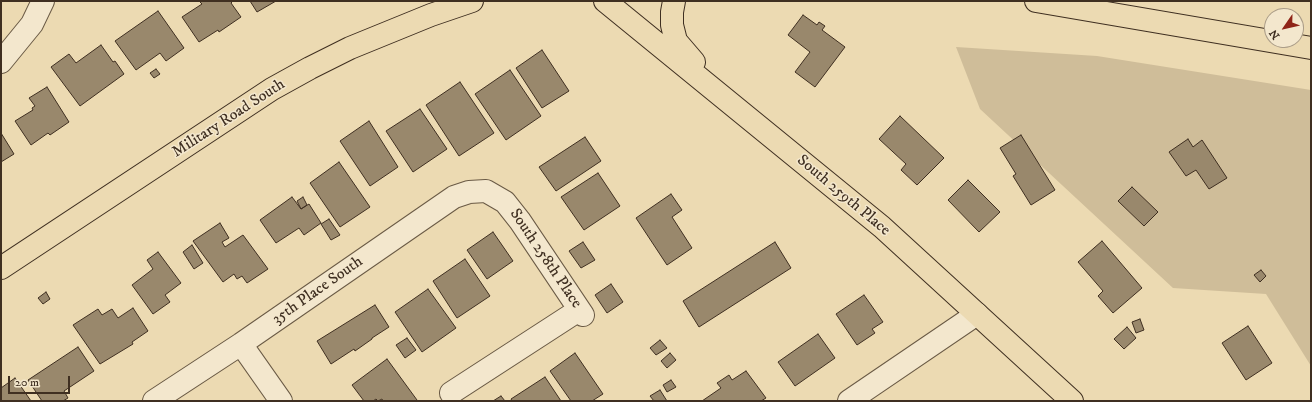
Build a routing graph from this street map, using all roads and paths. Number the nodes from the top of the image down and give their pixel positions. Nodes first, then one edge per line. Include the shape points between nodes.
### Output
1 (43, 1) edge
2 (452, 1) edge
3 (472, 1) edge
4 (605, 1) edge
5 (674, 1) edge
6 (1036, 1) edge
7 (1090, 5) edge
8 (431, 15) junction
9 (1311, 48) edge
10 (1, 62) edge
11 (742, 113) junction
12 (486, 191) joint
13 (1, 268) edge
14 (977, 314) junction
15 (241, 344) junction
16 (451, 393) dead end
17 (154, 401) edge
18 (281, 401) edge
19 (849, 401) edge
20 (1072, 401) edge

1 - 10 street via 32,24
2 - 8 main road
3 - 8 main road, Military Road South
4 - 11 main road, South 259th Place
5 - 11 main road via 672,25 676,41
6 - 7 main road
7 - 9 main road
8 - 13 main road, Military Road South via 350,48 272,89
11 - 14 main road, South 259th Place via 882,227
12 - 15 street, 35th Place South via 469,192 454,197
12 - 16 street, South 258th Place via 505,202 520,221 581,312
14 - 19 street
14 - 20 main road, South 259th Place
15 - 17 street, 35th Place South
15 - 18 street

